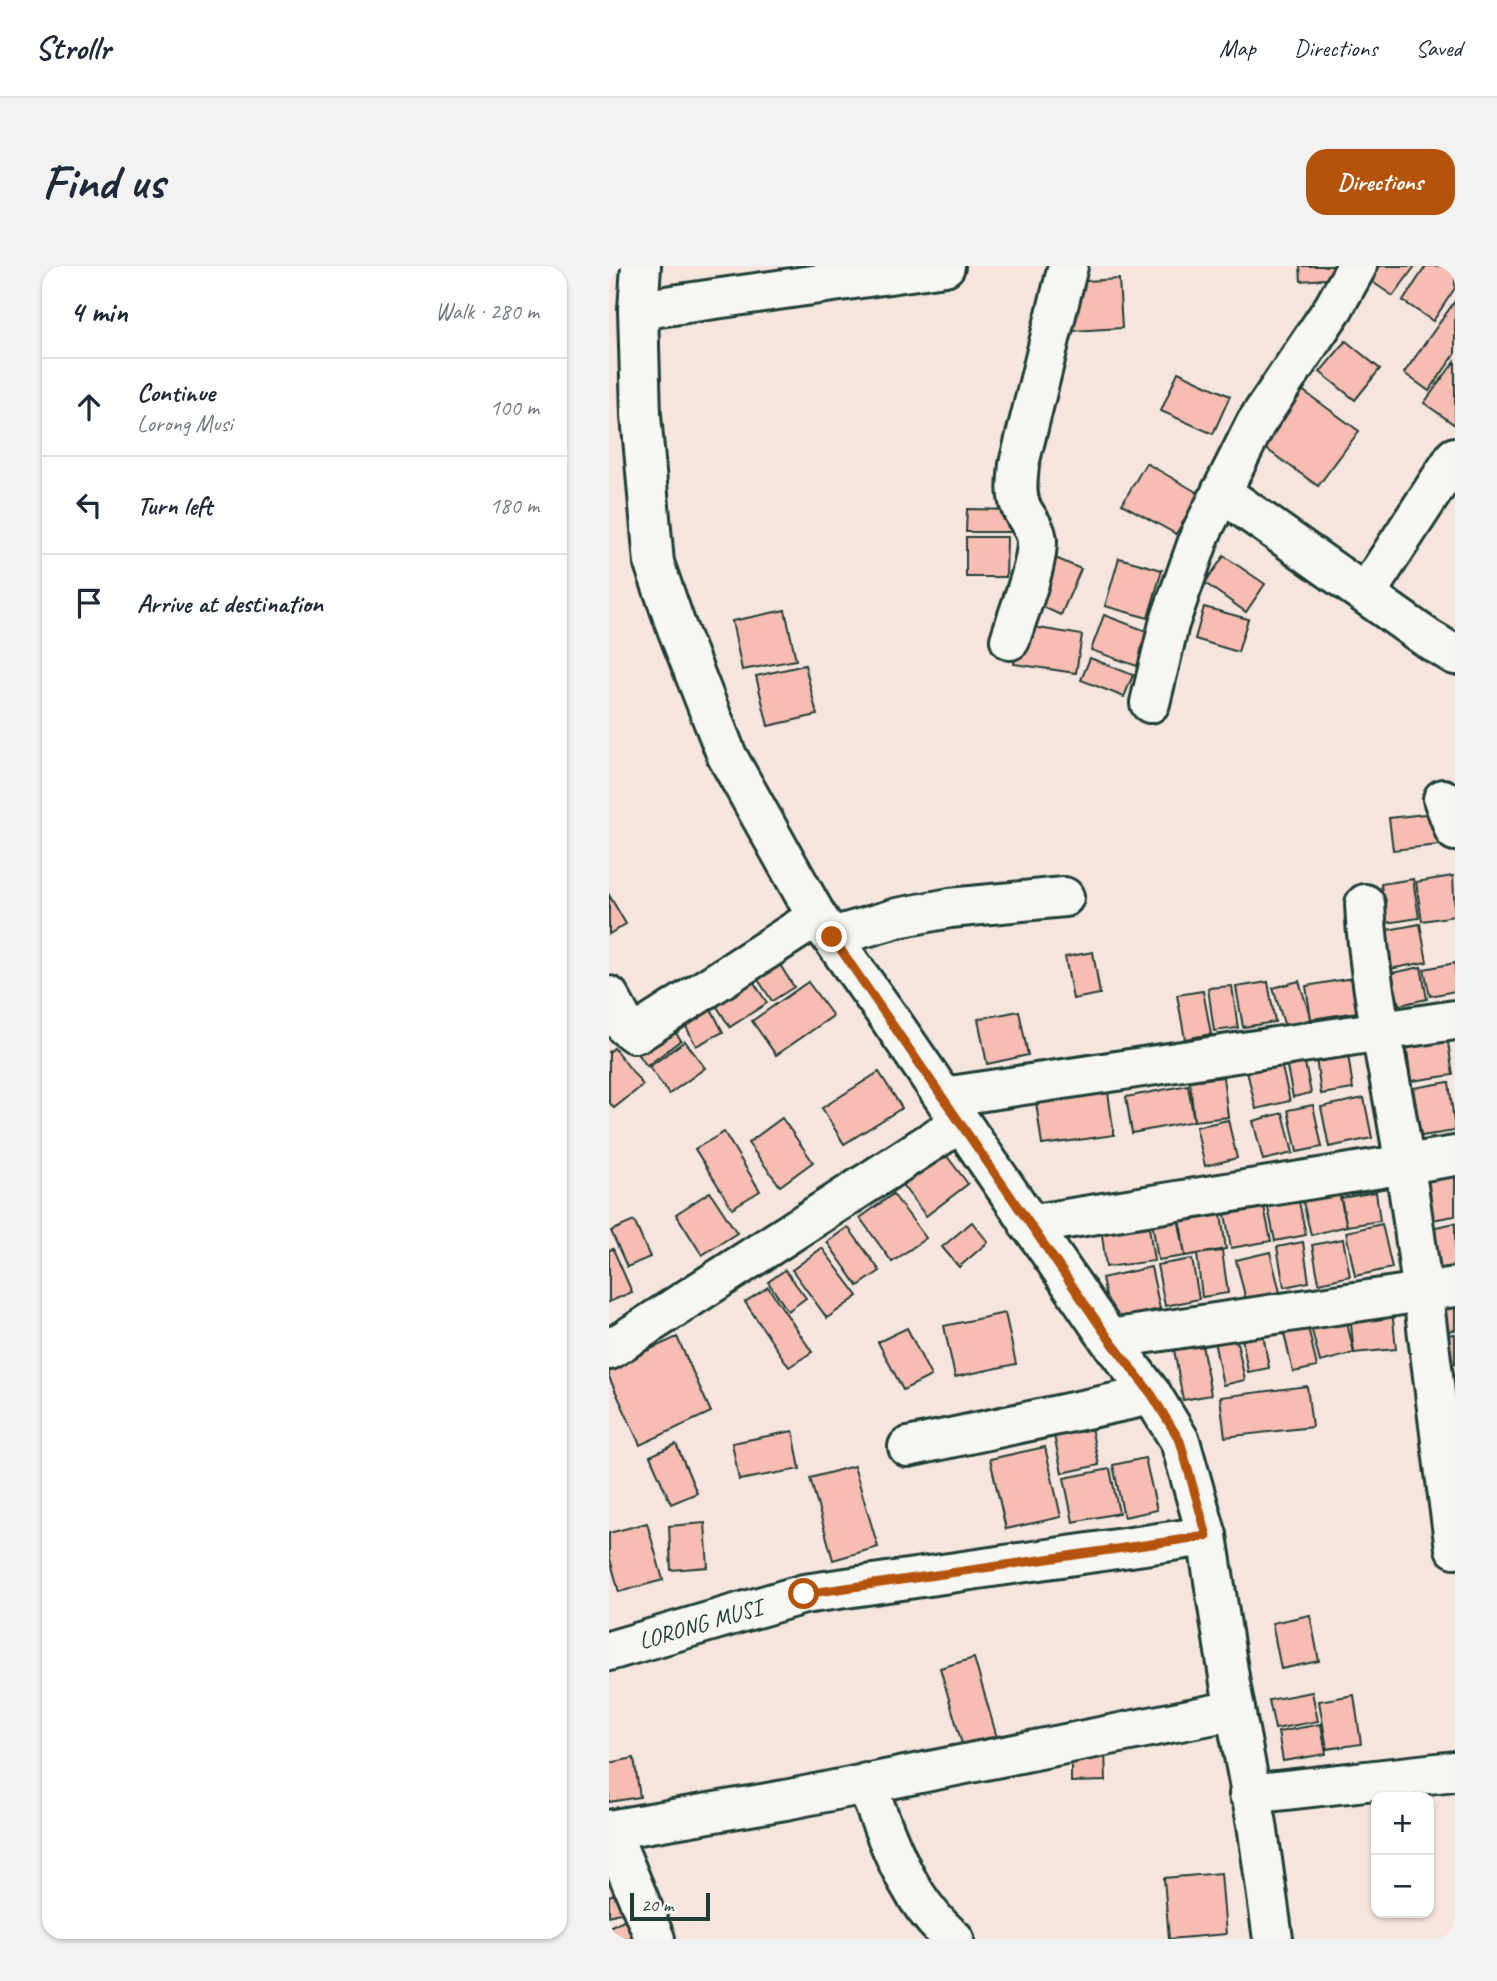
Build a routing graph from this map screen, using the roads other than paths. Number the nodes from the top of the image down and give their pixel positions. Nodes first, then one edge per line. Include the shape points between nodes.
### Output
1 (641, 266) edge
2 (945, 266) edge
3 (1068, 266) edge
4 (1357, 266) edge
5 (638, 310) junction
6 (625, 416) edge
7 (1455, 457) edge
8 (1221, 492) junction
9 (1366, 593) junction
10 (1010, 640) dead end
11 (1455, 655) edge
12 (1150, 703) dead end
13 (1064, 897) dead end
14 (1365, 904) dead end
15 (825, 927) junction
16 (609, 996) edge
17 (1455, 1020) edge
18 (1380, 1033) junction
19 (952, 1110) junction
20 (1455, 1156) edge
21 (1405, 1164) junction
22 (1029, 1225) junction
23 (1439, 1289) edge
24 (1109, 1339) junction
25 (609, 1350) edge
26 (1152, 1395) junction
27 (908, 1447) dead end
28 (1207, 1536) junction
29 (1455, 1548) edge
30 (609, 1651) edge
31 (1235, 1710) junction
32 (1455, 1771) edge
33 (866, 1783) junction
34 (1249, 1794) junction
35 (610, 1830) edge
36 (655, 1939) edge
37 (954, 1939) edge
38 (1273, 1939) edge

1 - 5 street
2 - 5 street
3 - 10 street via 1019,464 1017,493 1037,542
4 - 8 street via 1256,423
5 - 6 street
6 - 15 street via 655,562 676,626 727,756
7 - 9 street
8 - 9 street
8 - 12 street via 1182,580
9 - 11 street
13 - 15 street
14 - 18 street
15 - 16 street via 639,1032 625,1027
15 - 19 street
17 - 18 street
18 - 19 street
18 - 21 street
19 - 22 street
19 - 25 street
20 - 21 street
21 - 22 street
21 - 23 street
22 - 24 street
23 - 24 street
23 - 29 street
24 - 26 street
26 - 27 street
26 - 28 street via 1180,1441
28 - 30 street, LORONG MUSI via 804,1594
28 - 31 street
31 - 33 street
31 - 34 street
32 - 34 street
33 - 35 street
33 - 37 street via 915,1897
34 - 38 street
35 - 36 street

